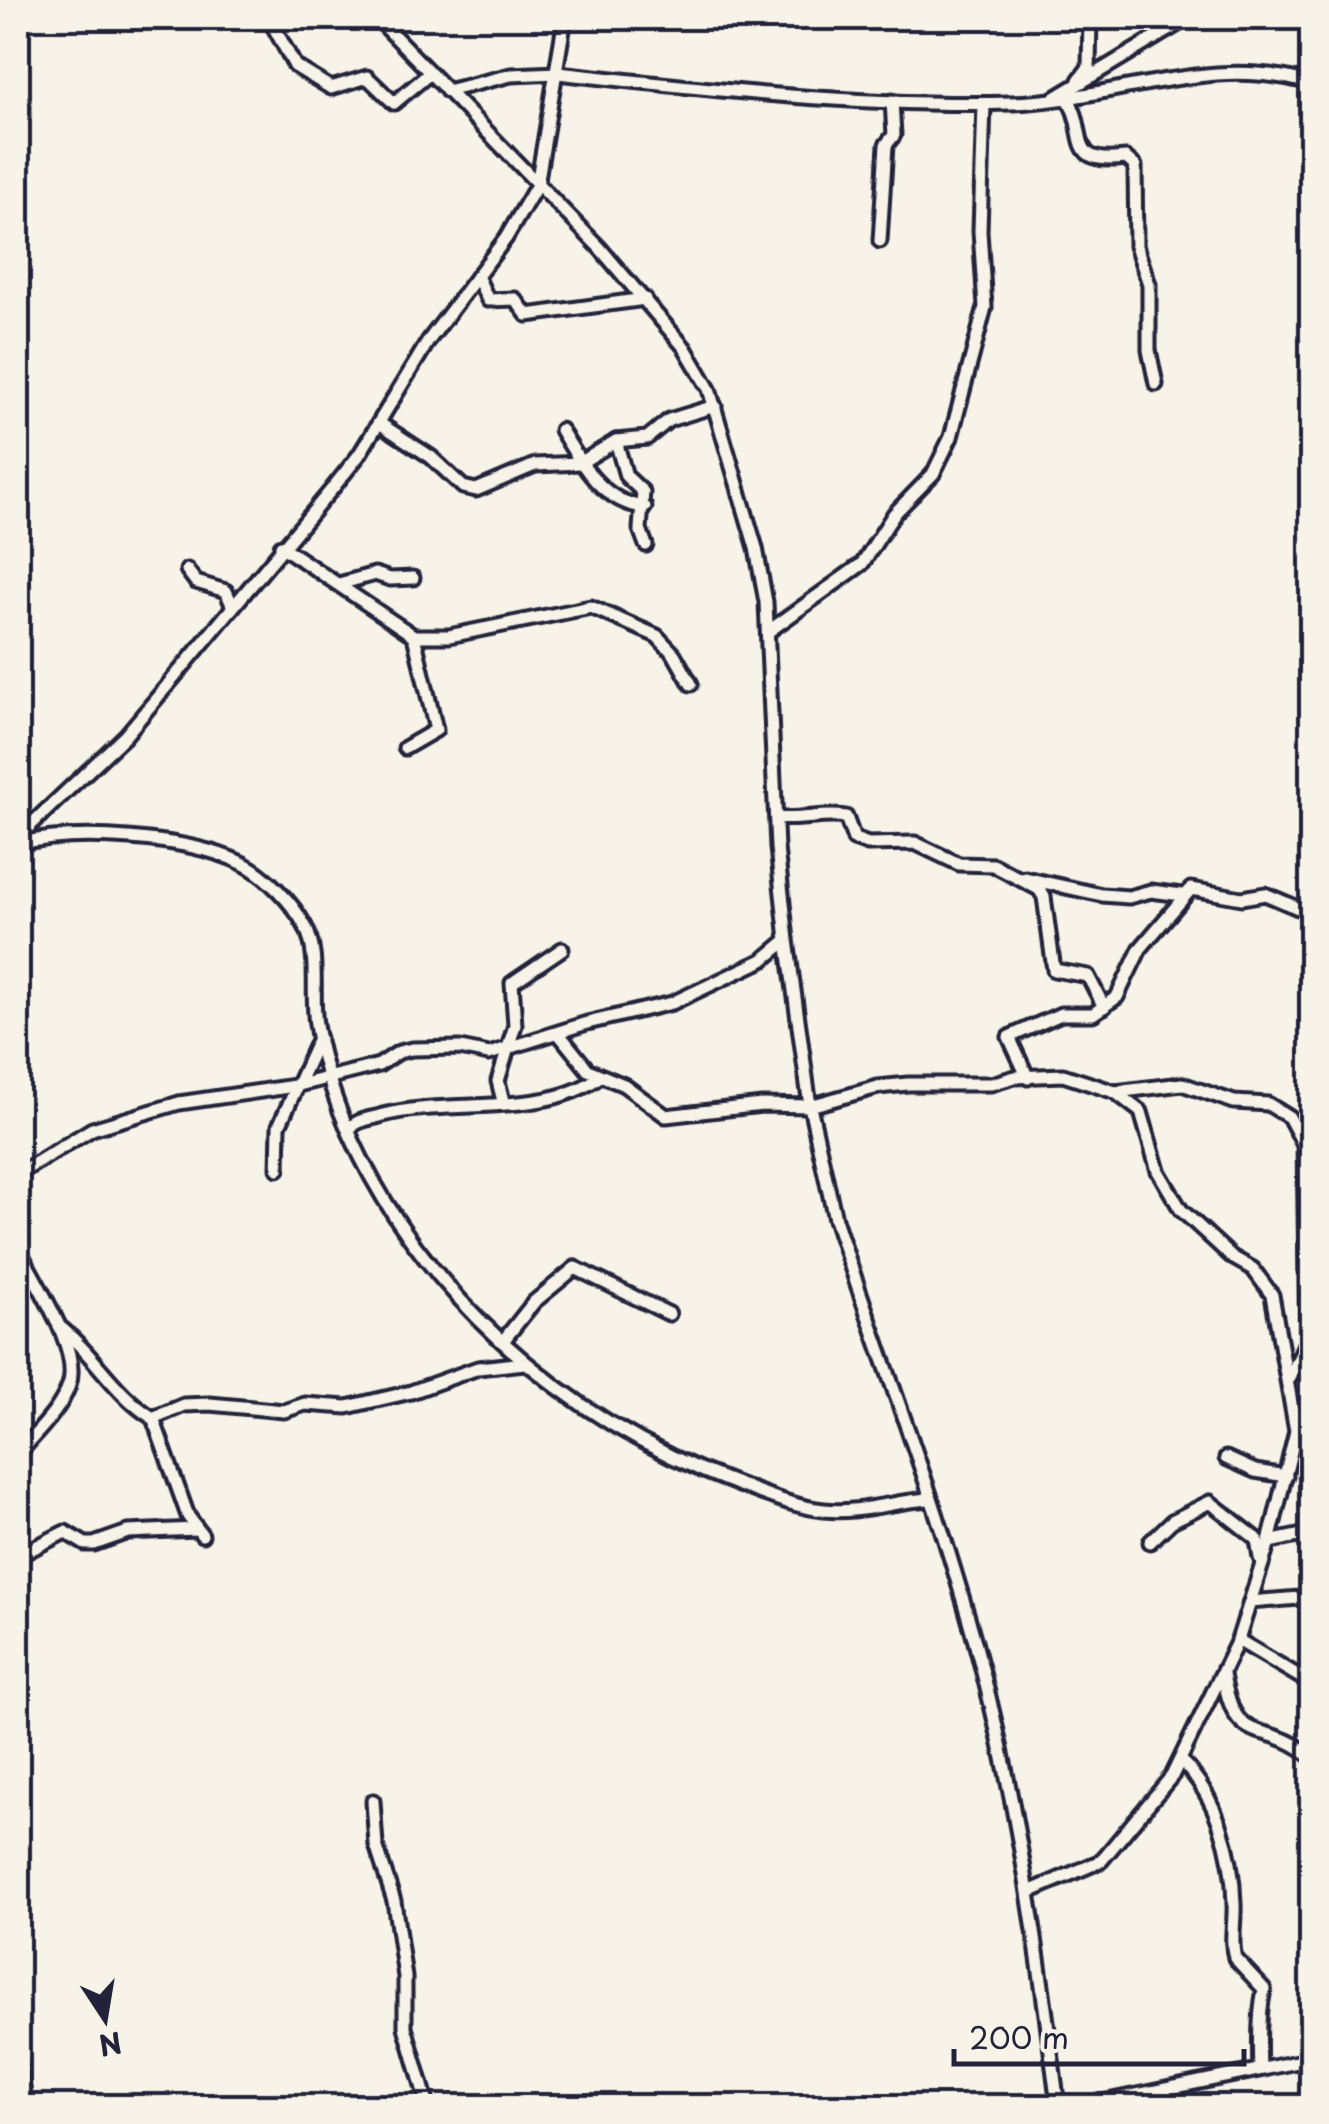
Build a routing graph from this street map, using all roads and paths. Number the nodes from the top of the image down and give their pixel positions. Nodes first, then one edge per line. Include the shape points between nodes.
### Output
1 (272, 18) edge
2 (377, 18) edge
3 (565, 18) edge
4 (1090, 18) edge
5 (1188, 18) edge
6 (558, 73) junction
7 (430, 74) junction
8 (1076, 84) junction
9 (1312, 84) edge
10 (447, 92) junction
11 (1067, 98) junction
12 (1051, 100) junction
13 (892, 101) junction
14 (984, 104) junction
15 (537, 185) junction
16 (880, 241) dead end
17 (478, 276) junction
18 (644, 299) junction
19 (1156, 384) dead end
20 (715, 406) junction
21 (379, 423) junction
22 (561, 430) dead end
23 (616, 441) junction
24 (580, 463) junction
25 (645, 507) junction
26 (646, 545) dead end
27 (282, 546) junction
28 (187, 570) dead end
29 (413, 578) dead end
30 (339, 584) junction
31 (234, 607) junction
32 (768, 631) junction
33 (414, 636) junction
34 (691, 684) dead end
35 (405, 748) dead end
36 (776, 818) junction
37 (18, 841) edge
38 (1018, 877) junction
39 (1182, 895) junction
40 (1312, 914) edge
41 (787, 940) junction
42 (562, 949) dead end
43 (1104, 1007) junction
44 (559, 1034) junction
45 (319, 1038) junction
46 (509, 1046) junction
47 (332, 1076) junction
48 (599, 1078) junction
49 (1028, 1078) junction
50 (294, 1086) junction
51 (1115, 1092) junction
52 (502, 1101) junction
53 (810, 1106) junction
54 (348, 1130) junction
55 (1308, 1140) edge
56 (278, 1169) dead end
57 (18, 1174) edge
58 (18, 1247) edge
59 (668, 1314) dead end
60 (60, 1326) junction
61 (502, 1341) junction
62 (525, 1363) junction
63 (1290, 1378) junction
64 (153, 1418) junction
65 (18, 1455) edge
66 (1226, 1458) dead end
67 (1286, 1476) junction
68 (929, 1500) junction
69 (1312, 1533) edge
70 (1263, 1540) junction
71 (1150, 1542) dead end
72 (18, 1556) edge
73 (1312, 1597) edge
74 (1250, 1602) junction
75 (1238, 1640) junction
76 (1223, 1674) junction
77 (1312, 1684) edge
78 (1312, 1756) edge
79 (1180, 1760) junction
80 (373, 1801) dead end
81 (1030, 1891) junction
82 (18, 2060) edge
83 (1309, 2061) edge
84 (1260, 2070) junction
85 (26, 2106) edge
86 (428, 2106) edge
87 (1058, 2106) edge
88 (1083, 2106) edge

1 - 7 street via 295,66 331,88 367,77 394,103
2 - 7 street
3 - 6 street
4 - 8 street via 1089,67
5 - 8 street
6 - 10 street via 511,74
6 - 13 street
6 - 15 street
7 - 10 street
8 - 12 street
9 - 11 street via 1261,75 1182,77
10 - 15 street
11 - 12 street
11 - 19 street via 1088,155 1126,158 1135,166 1136,246 1149,284
12 - 14 street
13 - 14 street
13 - 16 street
14 - 32 street via 985,307 952,437 934,474 894,514 862,564
15 - 17 street
15 - 18 street
17 - 18 street via 488,300 514,299 527,315
17 - 21 street
18 - 20 street via 692,359
20 - 23 street via 669,420 647,438
20 - 32 street via 756,548
21 - 24 street via 469,490 535,465
21 - 27 street
22 - 24 street
23 - 24 street
23 - 25 street via 626,476 644,492
24 - 25 street via 603,489
25 - 26 street via 640,528
27 - 30 street
27 - 31 street
28 - 31 street via 196,582 226,592
29 - 30 street via 375,574
30 - 33 street
31 - 37 street via 125,736
32 - 36 street
33 - 34 street via 448,636 591,606 657,636
33 - 35 street via 436,730
36 - 38 street via 846,817 854,840 915,843 959,864 992,865
36 - 41 street
37 - 45 street via 167,844 244,864 306,927
38 - 39 street via 1102,896
38 - 43 street via 1044,897 1054,970 1088,976
39 - 40 street via 1201,889 1242,898 1265,894
39 - 43 street via 1140,949 1126,986
41 - 44 street via 763,960 672,1003
41 - 53 street
42 - 46 street via 512,983
43 - 49 street via 1012,1033
44 - 46 street
44 - 48 street
45 - 47 street
45 - 50 street
46 - 47 street via 489,1054 412,1049
46 - 52 street via 498,1081
47 - 50 street
47 - 54 street
48 - 52 street via 546,1101
48 - 53 street via 624,1085 666,1116
49 - 51 street via 1072,1076
49 - 53 street via 878,1087
50 - 56 street via 279,1126
50 - 57 street via 179,1104 92,1129
51 - 55 street via 1182,1084 1234,1102 1268,1104
51 - 63 street via 1140,1112 1158,1171 1181,1210 1253,1269 1272,1295
52 - 54 street via 400,1109
53 - 68 street via 834,1219
54 - 61 street via 422,1258
55 - 63 street via 1307,1340
58 - 60 street
59 - 61 street via 575,1268
60 - 64 street
60 - 65 street via 70,1383
61 - 62 street
62 - 64 street via 478,1368 347,1408 184,1405
62 - 68 street via 614,1426 687,1464 785,1501 832,1510
63 - 67 street via 1296,1431
64 - 72 street via 199,1532 128,1532 94,1544 65,1532
66 - 67 street via 1254,1472
67 - 70 street
68 - 81 street via 979,1659
69 - 70 street
70 - 71 street via 1210,1502 1172,1521
70 - 74 street
73 - 74 street
74 - 75 street
75 - 76 street
75 - 77 street
76 - 78 street via 1235,1718 1255,1732 1290,1738
76 - 79 street
79 - 81 street via 1111,1852
79 - 84 street via 1206,1794 1222,1831 1232,1873 1235,1958 1264,1989
80 - 86 street via 405,1976 405,2027
81 - 87 street
82 - 85 street
83 - 84 street
84 - 88 street

